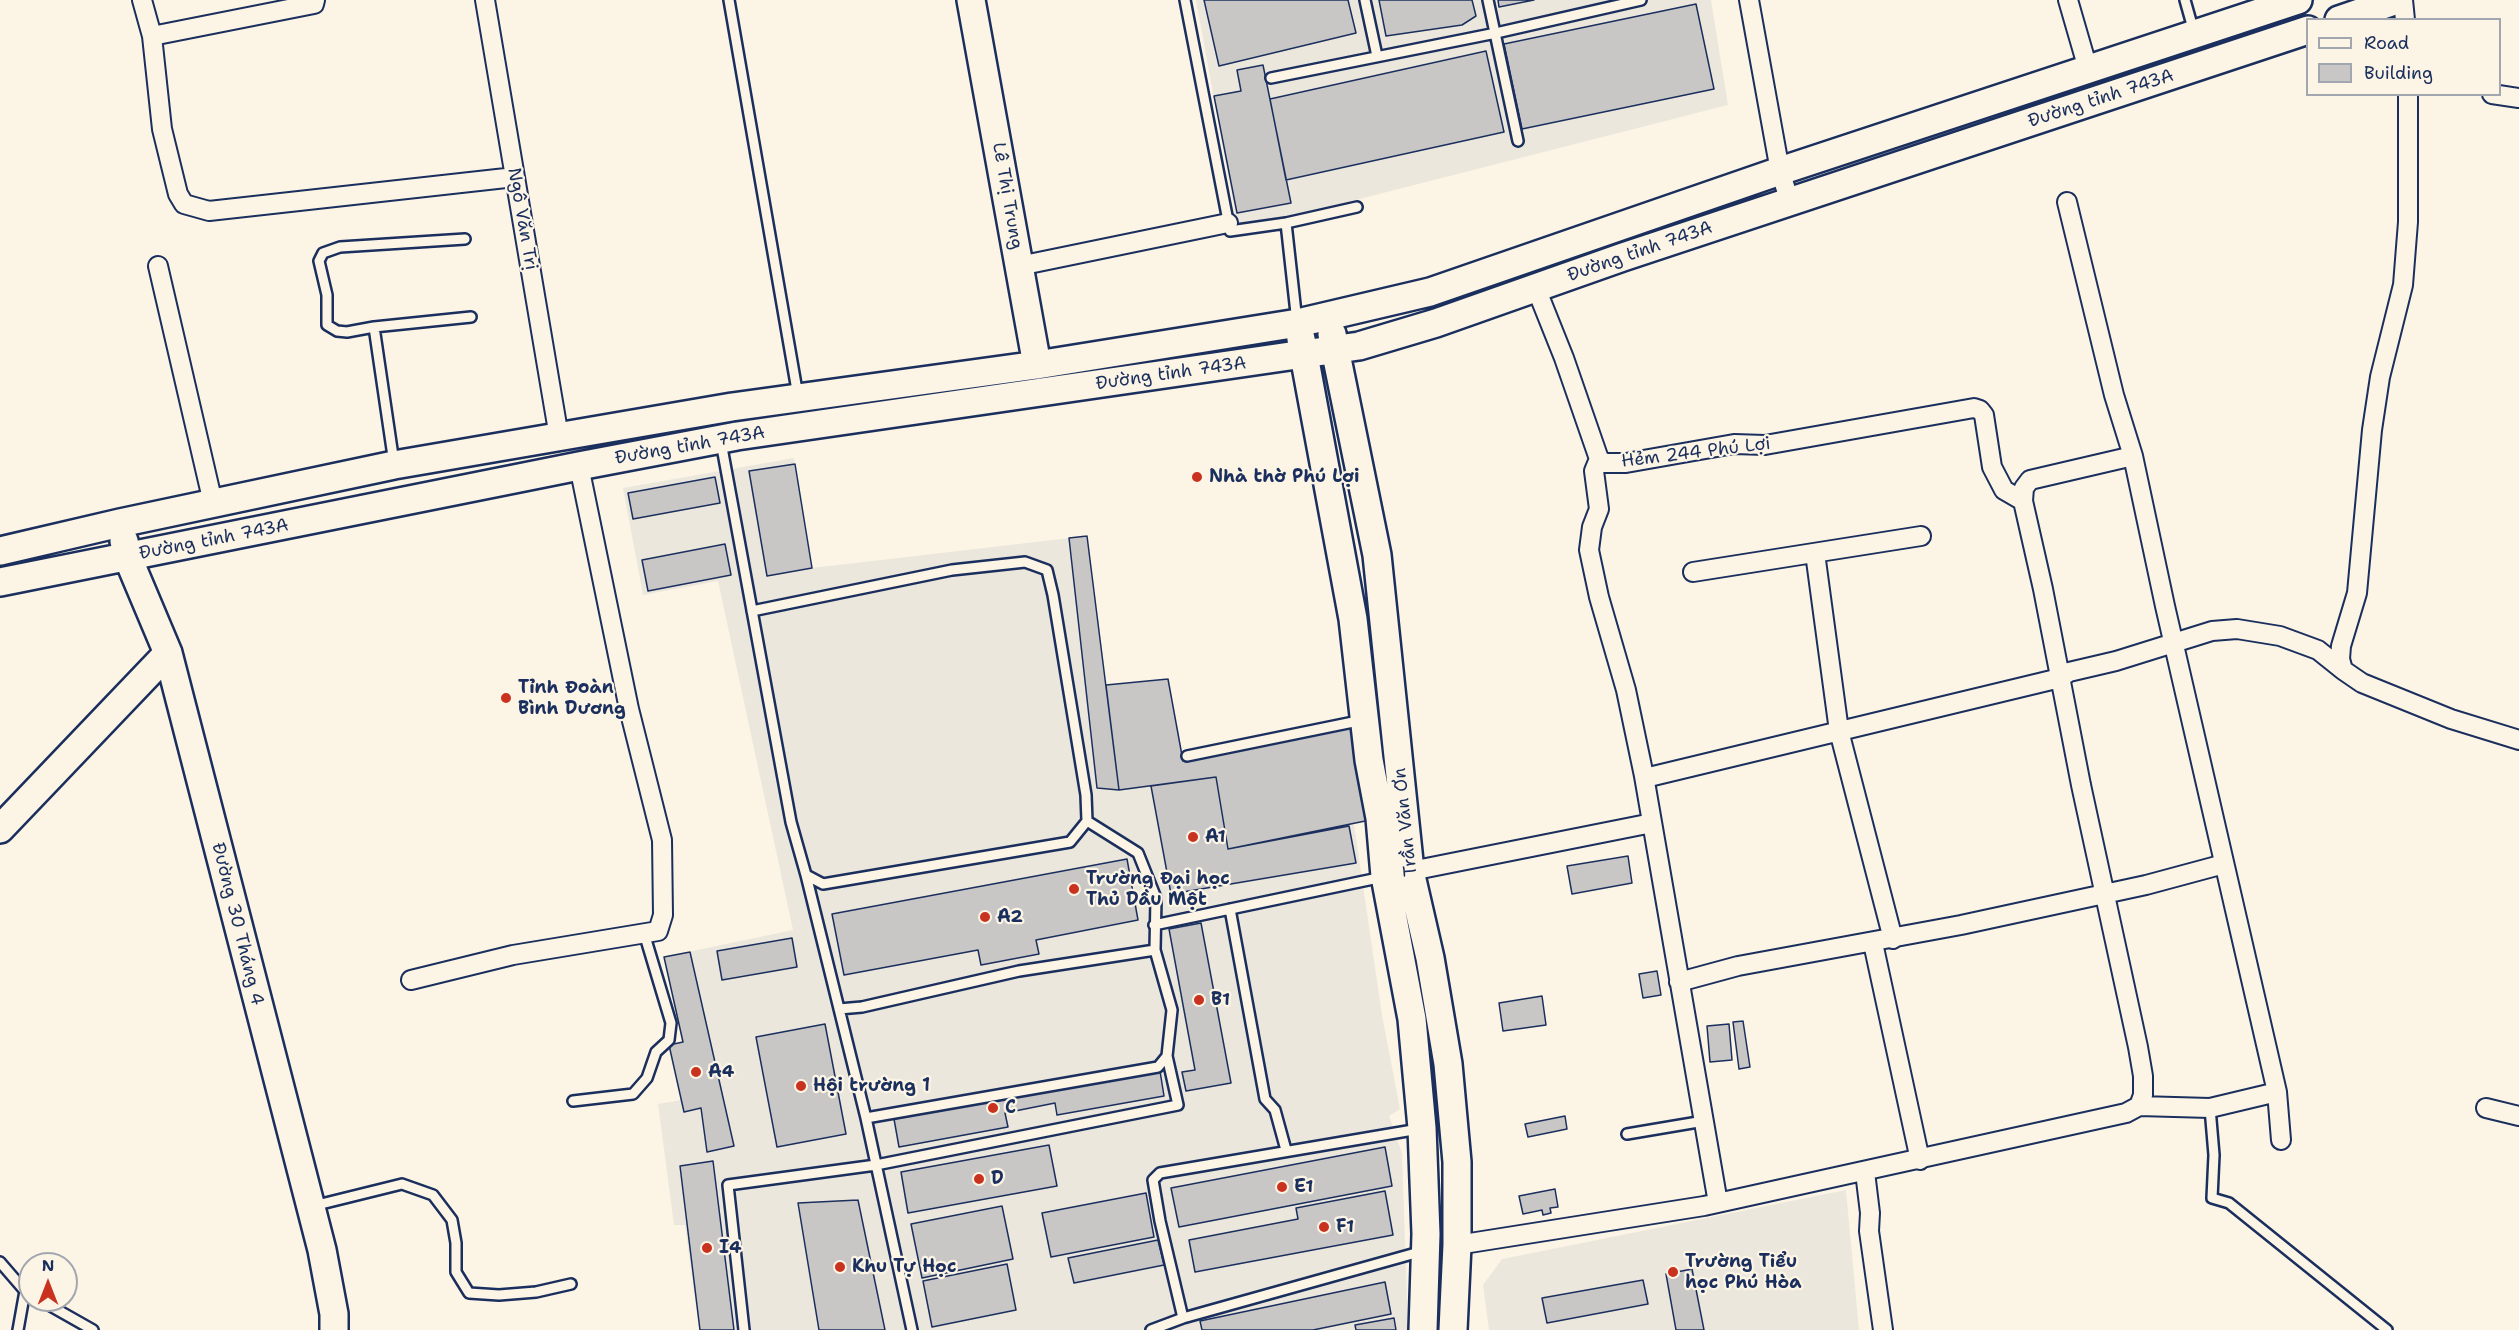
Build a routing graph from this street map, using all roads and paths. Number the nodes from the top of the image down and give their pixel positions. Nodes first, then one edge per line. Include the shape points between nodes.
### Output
1 (142, 0) edge
2 (315, 0) edge
3 (485, 0) edge
4 (729, 0) edge
5 (971, 0) edge
6 (1185, 0) edge
7 (1365, 0) edge
8 (1488, 0) edge
9 (1641, 0) edge
10 (1749, 0) edge
11 (2068, 0) edge
12 (2185, 0) edge
13 (2298, 0) edge
14 (2397, 0) edge
15 (2403, 0) edge
16 (2263, 6) edge
17 (2345, 18) edge
18 (2405, 18) edge
19 (2306, 30) edge
20 (1496, 33) junction
21 (2195, 34) junction
22 (152, 36) junction
23 (1377, 56) junction
24 (2088, 69) junction
25 (1271, 78) dead end
26 (2501, 95) edge
27 (2408, 96) edge
28 (2519, 98) edge
29 (1518, 141) dead end
30 (1780, 171) junction
31 (515, 177) junction
32 (1790, 202) junction
33 (2067, 202) dead end
34 (1356, 207) dead end
35 (1228, 223) junction
36 (1286, 223) junction
37 (465, 239) dead end
38 (158, 266) dead end
39 (1019, 266) junction
40 (1536, 288) junction
41 (1328, 316) junction
42 (471, 317) dead end
43 (1298, 323) junction
44 (374, 327) junction
45 (1336, 350) junction
46 (1305, 355) junction
47 (1037, 365) junction
48 (1043, 392) junction
49 (798, 398) junction
50 (559, 437) junction
51 (720, 440) junction
52 (2133, 456) junction
53 (1599, 459) junction
54 (394, 465) junction
55 (579, 466) junction
56 (2023, 501) junction
57 (213, 503) junction
58 (120, 523) junction
59 (1921, 536) dead end
60 (0, 551) edge
61 (1815, 553) junction
62 (128, 558) junction
63 (1693, 572) dead end
64 (0, 582) edge
65 (752, 611) junction
66 (2173, 642) junction
67 (168, 653) junction
68 (2343, 670) junction
69 (2060, 678) junction
70 (1365, 720) junction
71 (1839, 731) junction
72 (2519, 740) edge
73 (1187, 756) dead end
74 (1644, 776) junction
75 (1087, 821) junction
76 (1652, 823) junction
77 (0, 829) edge
78 (2224, 864) junction
79 (1398, 874) junction
80 (806, 875) junction
81 (2104, 893) junction
82 (1230, 909) junction
83 (1154, 925) junction
84 (644, 933) junction
85 (1893, 939) junction
86 (1873, 943) junction
87 (1155, 951) junction
88 (411, 980) dead end
89 (1679, 982) junction
90 (839, 1009) junction
91 (1167, 1056) junction
92 (2277, 1092) junction
93 (573, 1101) dead end
94 (2139, 1106) junction
95 (2210, 1108) junction
96 (2486, 1108) dead end
97 (2519, 1116) edge
98 (866, 1118) junction
99 (1704, 1121) junction
100 (1422, 1128) junction
101 (1627, 1134) dead end
102 (2281, 1140) dead end
103 (1286, 1150) junction
104 (1920, 1160) junction
105 (876, 1165) junction
106 (1865, 1172) junction
107 (1718, 1203) junction
108 (311, 1207) junction
109 (1457, 1245) junction
110 (1426, 1250) junction
111 (0, 1262) edge
112 (18, 1283) edge
113 (571, 1284) dead end
114 (22, 1312) edge
115 (61, 1312) edge
116 (1183, 1318) junction
117 (18, 1330) edge
118 (93, 1330) edge
119 (334, 1330) edge
120 (744, 1330) edge
121 (912, 1330) edge
122 (1151, 1330) edge
123 (1423, 1330) edge
124 (1453, 1330) edge
125 (1883, 1330) edge
126 (2387, 1330) edge

1 - 22 street
2 - 22 street via 314,4
3 - 31 street, Ngô Văn Trị
4 - 49 lane
5 - 39 main road, Lê Thị Trung
6 - 35 lane
7 - 23 lane
8 - 20 lane
9 - 20 lane
10 - 30 street
11 - 24 street
12 - 21 lane
13 - 16 main road, Đường tỉnh 743A
14 - 17 main road
15 - 18 street
16 - 21 main road, Đường tỉnh 743A
19 - 32 main road, Đường tỉnh 743A
20 - 23 lane
20 - 29 lane
21 - 24 main road, Đường tỉnh 743A
22 - 31 street via 162,129 184,204 209,211
23 - 25 lane
24 - 30 main road, Đường tỉnh 743A
26 - 28 street
27 - 68 street via 2408,222 2403,285 2380,377 2357,593 2341,646
30 - 32 street
30 - 41 main road, Đường tỉnh 743A via 1430,292
31 - 50 street, Ngô Văn Trị
32 - 40 main road, Đường tỉnh 743A
33 - 52 street via 2114,396
34 - 36 lane
35 - 36 lane via 1230,231
35 - 39 street
36 - 43 lane
37 - 44 lane via 340,247 323,253 319,261 327,295 327,325 347,332
38 - 57 street
39 - 47 main road, Lê Thị Trung
40 - 45 main road, Đường tỉnh 743A via 1436,323
40 - 53 street, Hẻm 244 Phú Lợi
41 - 43 main road, Đường tỉnh 743A
41 - 45 main road, Trần Văn Ơn
42 - 44 lane
43 - 46 main road, Trần Văn Ơn
43 - 47 main road, Đường tỉnh 743A
44 - 54 lane
45 - 46 main road, Đường tỉnh 743A
45 - 79 main road, Trần Văn Ơn via 1377,555
46 - 48 main road, Đường tỉnh 743A
46 - 70 main road, Trần Văn Ơn via 1353,619
47 - 48 street, Lê Thị Trung
47 - 49 main road, Đường tỉnh 743A
48 - 51 main road, Đường tỉnh 743A
49 - 50 main road, Đường tỉnh 743A
50 - 54 main road, Đường tỉnh 743A
51 - 55 main road, Đường tỉnh 743A
51 - 65 lane
52 - 56 street via 2030,480 2024,488
52 - 66 street
53 - 56 street, Hẻm 244 Phú Lợi via 1605,463 1626,463 1734,444 1765,445 1974,408 1984,415 1992,467 2004,490
53 - 74 street via 1594,471 1599,508 1589,550
54 - 57 main road, Đường tỉnh 743A
55 - 62 main road, Đường tỉnh 743A
55 - 84 street via 629,709 662,840 663,915 658,931
56 - 69 street
57 - 58 main road, Đường tỉnh 743A
58 - 60 main road, Đường tỉnh 743A
58 - 62 main road, Đường 30 Tháng 4
59 - 61 street
61 - 63 street
61 - 71 street
62 - 64 main road, Đường tỉnh 743A
62 - 67 main road, Đường 30 Tháng 4
65 - 75 lane via 952,570 1025,562 1047,570 1086,795
65 - 80 lane via 790,822
66 - 68 street via 2212,631 2237,629 2280,636 2318,650
66 - 69 street
66 - 78 street
67 - 77 main road
67 - 108 main road, Đường 30 Tháng 4
68 - 72 street via 2409,703
69 - 71 street
69 - 81 street
70 - 73 lane
70 - 79 main road, Trần Văn Ơn via 1380,818
71 - 74 street
71 - 85 street
74 - 76 street
75 - 80 lane via 1070,842 823,884
75 - 83 lane via 1137,853 1156,898
76 - 79 street
76 - 89 street
78 - 81 street
78 - 92 street
79 - 82 lane
79 - 100 main road, Trần Văn Ơn
79 - 109 main road, Trần Văn Ơn via 1435,984 1457,1161
80 - 90 lane
81 - 85 street
81 - 94 street via 2143,1076
82 - 83 lane
82 - 103 lane via 1265,1100 1275,1110
83 - 87 lane
84 - 88 street via 513,955
84 - 93 lane via 671,1023 669,1040 656,1052 647,1078 633,1094
85 - 86 street
86 - 89 street via 1738,966
86 - 104 street
87 - 90 lane via 1019,971
87 - 91 lane via 1172,1010
89 - 99 street
90 - 98 lane
91 - 98 lane via 1158,1067
91 - 105 lane via 1178,1105
92 - 95 street
92 - 102 street
94 - 95 street
94 - 104 street via 2126,1113
95 - 126 lane via 2212,1198 2229,1203
96 - 97 street
98 - 105 lane
99 - 101 lane
99 - 107 street
100 - 103 lane
100 - 110 main road, Trần Văn Ơn
103 - 116 lane via 1184,1167 1160,1173 1153,1180
104 - 106 street
105 - 120 lane via 728,1185
105 - 121 lane
106 - 107 street
106 - 125 street
107 - 109 street
108 - 113 lane via 402,1184 433,1195 452,1220 456,1272 469,1293 536,1292
108 - 119 main road, Đường 30 Tháng 4
109 - 124 main road, Trần Văn Ơn
110 - 116 lane
110 - 123 main road, Trần Văn Ơn
111 - 112 lane
114 - 117 lane
115 - 118 lane
116 - 122 lane

